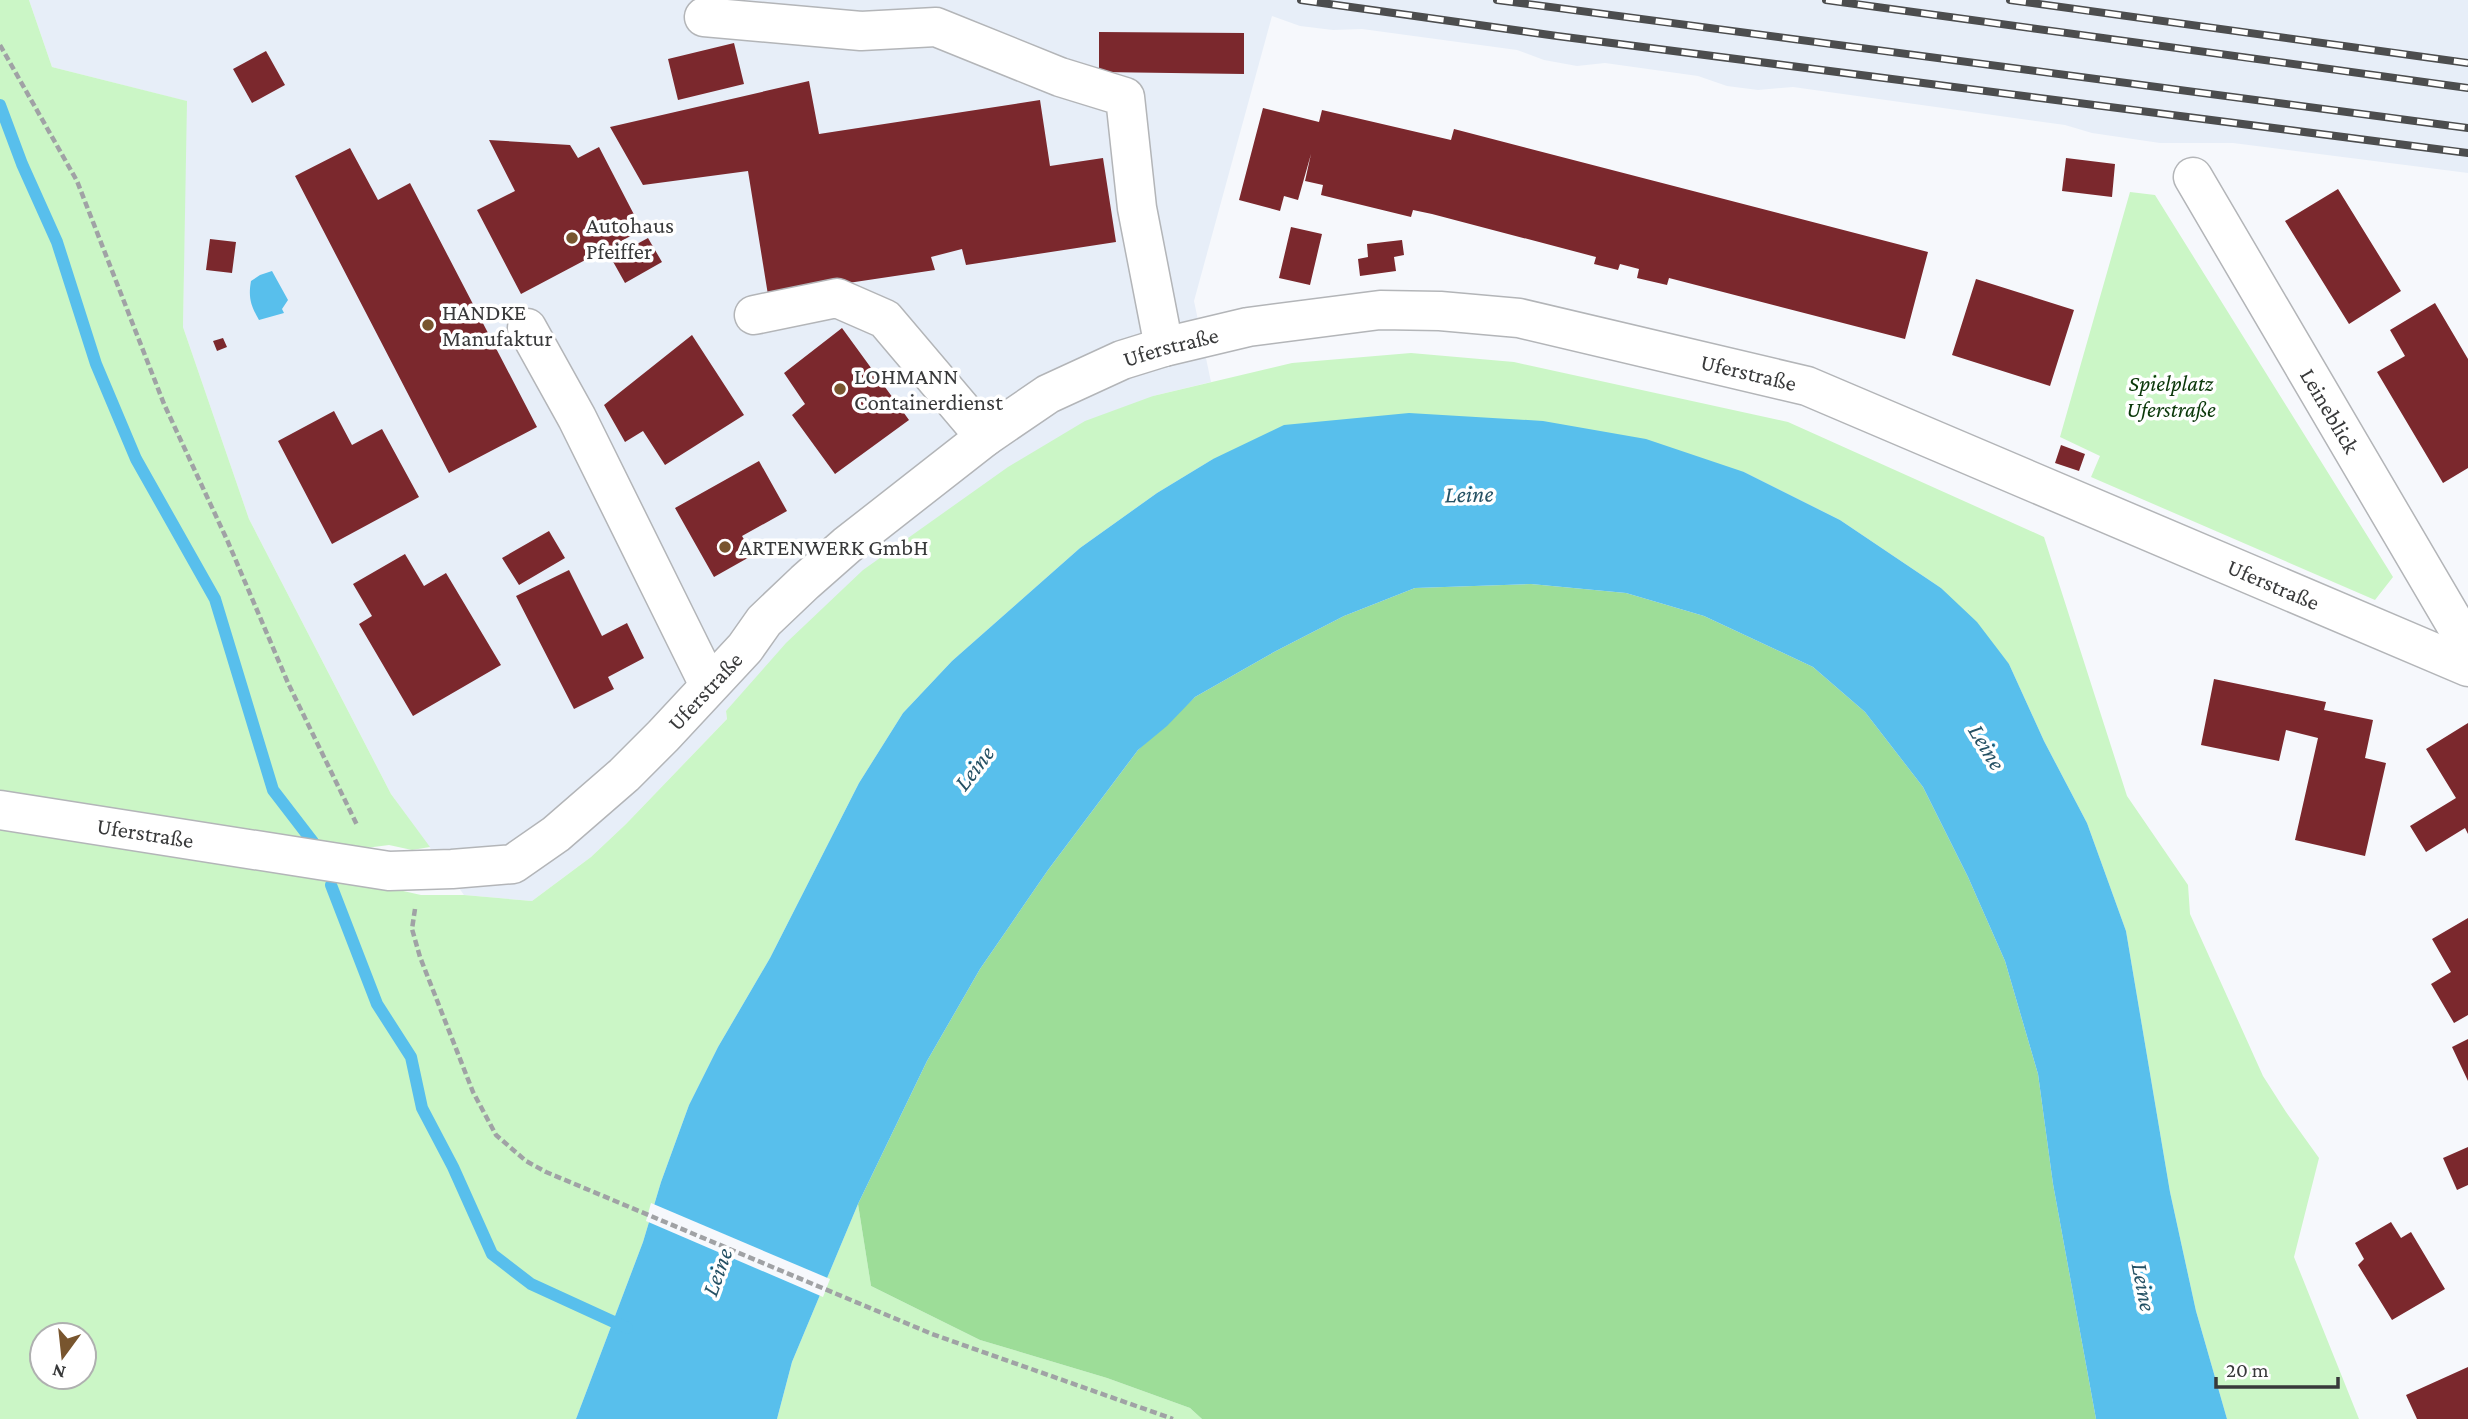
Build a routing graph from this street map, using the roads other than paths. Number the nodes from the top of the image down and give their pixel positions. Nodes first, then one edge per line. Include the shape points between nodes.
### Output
1 (704, 17) dead end
2 (2193, 177) dead end
3 (754, 315) dead end
4 (527, 328) dead end
5 (1164, 347) junction
6 (985, 437) junction
7 (2468, 646) edge
8 (2468, 667) edge
9 (709, 685) junction
10 (0, 810) edge

1 - 5 street via 861,31 936,27 1060,77 1125,97 1137,208
2 - 7 street, Leineblick
3 - 6 street via 836,298 885,319
4 - 9 street via 577,418
5 - 6 street, Uferstraße via 1122,360 1048,394
5 - 8 street, Uferstraße via 1248,327 1380,310 1440,311 1519,318 1807,386
6 - 9 street, Uferstraße via 805,582
9 - 10 street, Uferstraße via 624,775 513,864 389,871

